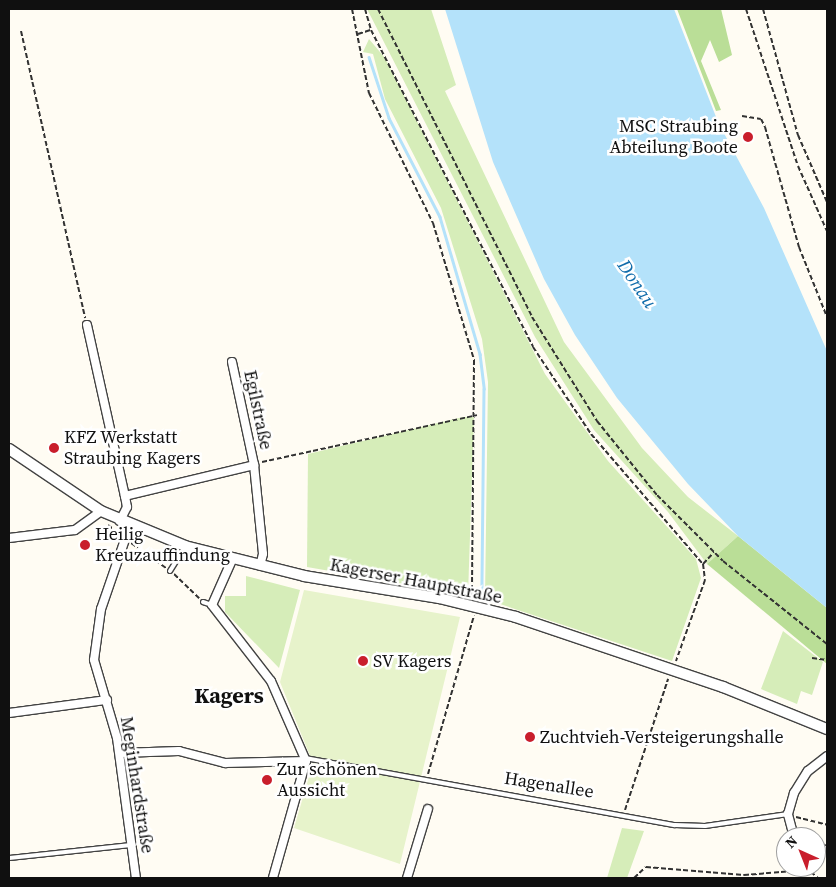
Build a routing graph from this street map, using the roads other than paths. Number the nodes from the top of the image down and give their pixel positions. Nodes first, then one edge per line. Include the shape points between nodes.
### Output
1 (87, 325) road end
2 (232, 362) dead end
3 (9, 449) edge
4 (254, 465) junction
5 (125, 496) junction
6 (99, 514) junction
7 (120, 521) junction
8 (130, 526) junction
9 (9, 538) edge
10 (186, 546) junction
11 (232, 560) junction
12 (260, 566) junction
13 (170, 571) road end
14 (203, 602) road end
15 (212, 605) junction
16 (107, 700) junction
17 (9, 713) edge
18 (827, 729) edge
19 (120, 753) junction
20 (827, 756) edge
21 (305, 759) junction
22 (428, 809) dead end
23 (788, 816) junction
24 (791, 827) edge
25 (132, 845) junction
26 (9, 858) edge
27 (136, 878) edge
28 (273, 878) edge
29 (407, 878) edge

1 - 5 street
2 - 4 street, Egilstraße
3 - 6 street, Kagerser Hauptstraße
4 - 5 street, Egilstraße
4 - 12 street, Egilstraße via 263,554
5 - 7 street via 127,507
6 - 7 street, Kagerser Hauptstraße
6 - 9 street via 75,530
7 - 8 street, Kagerser Hauptstraße
8 - 10 street, Kagerser Hauptstraße
8 - 16 street, Meginhardstraße via 101,608 94,649
10 - 11 street, Kagerser Hauptstraße
10 - 13 lane
11 - 12 street, Kagerser Hauptstraße
11 - 15 street
12 - 18 street, Kagerser Hauptstraße via 474,606 672,669
14 - 15 lane
15 - 21 street via 271,681
16 - 17 street
16 - 19 street, Meginhardstraße
19 - 21 street, Hagenallee via 179,751 225,763
19 - 25 street, Meginhardstraße
20 - 23 street via 800,782
21 - 23 lane, Hagenallee via 691,826
21 - 28 street
22 - 29 street
23 - 24 street
25 - 26 lane
25 - 27 street, Meginhardstraße

